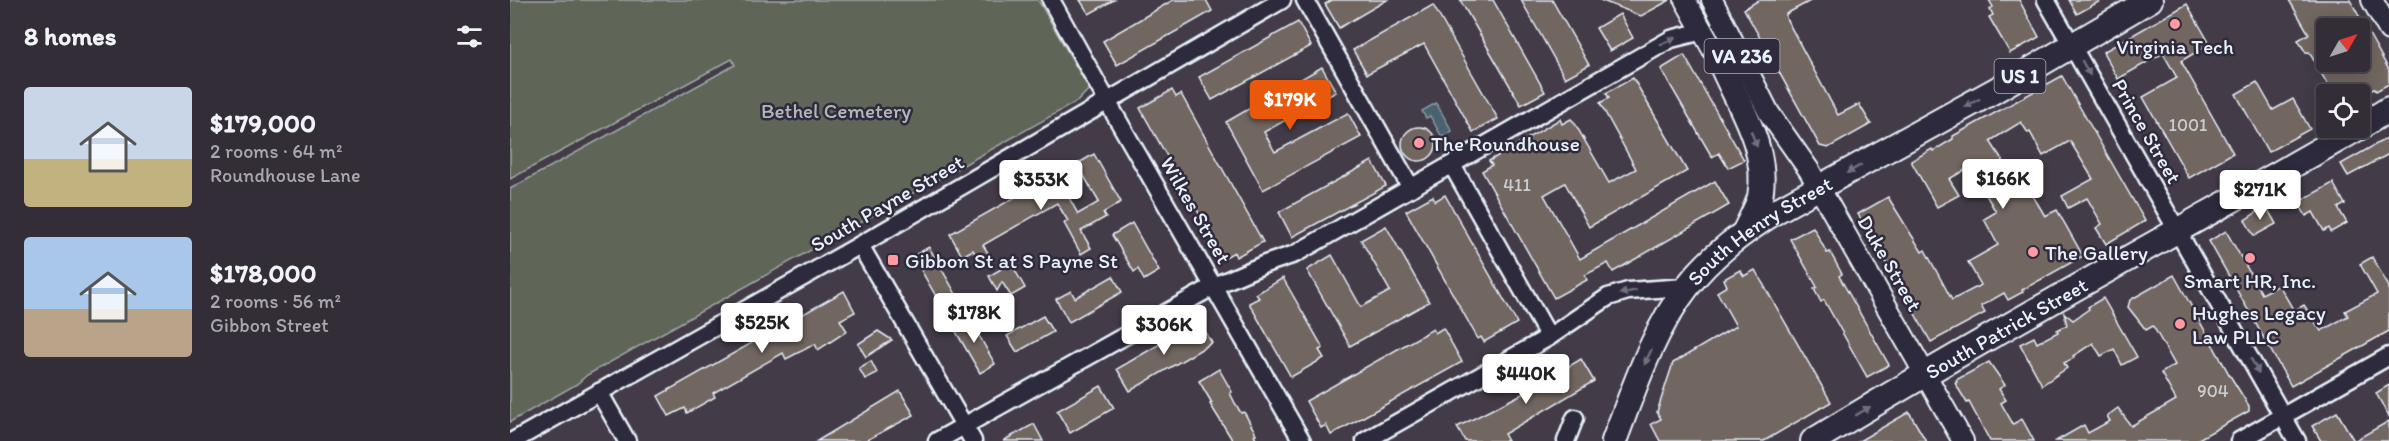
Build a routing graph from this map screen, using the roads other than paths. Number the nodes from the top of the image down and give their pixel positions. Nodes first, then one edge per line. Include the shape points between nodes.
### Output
1 (1051, 0) edge
2 (1282, 0) edge
3 (1305, 0) edge
4 (1685, 0) edge
5 (1712, 0) edge
6 (2046, 0) edge
7 (2150, 0) edge
8 (2372, 0) edge
9 (2389, 30) edge
10 (1703, 31) junction
11 (2072, 45) junction
12 (1722, 66) junction
13 (1107, 101) junction
14 (2389, 109) edge
15 (1769, 113) junction
16 (2370, 120) edge
17 (2340, 138) edge
18 (1452, 165) junction
19 (1412, 188) junction
20 (1819, 188) junction
21 (1745, 231) junction
22 (2179, 231) junction
23 (860, 245) junction
24 (1214, 286) junction
25 (1686, 287) junction
26 (1549, 337) junction
27 (2389, 356) edge
28 (1924, 373) junction
29 (599, 392) junction
30 (1629, 400) junction
31 (2283, 416) junction
32 (1575, 418) dead end
33 (964, 426) junction
34 (513, 441) edge
35 (627, 441) edge
36 (937, 441) edge
37 (973, 441) edge
38 (1302, 441) edge
39 (1365, 441) edge
40 (1566, 441) edge
41 (1614, 441) edge
42 (1625, 441) edge
43 (1813, 441) edge
44 (1963, 441) edge
45 (2240, 441) edge
46 (2297, 441) edge

1 - 13 street, Wilkes Street
2 - 13 street, South Payne Street
3 - 19 street
4 - 10 main road, Duke Street / VA 236
5 - 15 main road, Duke Street / VA 236
6 - 11 street, Prince Street
7 - 11 highway, South Henry Street / US 1
8 - 9 main road
10 - 12 main road, Duke Street / VA 236
18 -> 10 street via 1671,39
11 -> 20 highway, South Henry Street / US 1
11 -> 22 street, Prince Street
12 - 15 main road, Duke Street / VA 236
12 -> 21 highway via 1761,158 1759,199
13 - 23 street, South Payne Street
13 - 24 street, Wilkes Street
14 - 16 highway, South Patrick Street
15 - 20 main road, Duke Street / VA 236
17 - 22 highway, South Patrick Street
18 - 19 street
18 - 26 street
19 - 24 street via 1295,254
20 - 21 highway, South Henry Street / US 1
20 - 28 main road, Duke Street / VA 236
21 - 25 highway, South Henry Street / US 1
22 - 28 highway, South Patrick Street
22 -> 31 street, Prince Street
23 - 29 street, South Payne Street
23 - 33 street
24 - 33 street
24 - 38 street, Wilkes Street
25 -> 26 street, South Henry Street via 1628,291 1608,297
25 -> 30 highway, US 1
26 - 39 street, South Henry Street
27 - 31 street
43 -> 28 highway, South Patrick Street
28 - 44 main road, Duke Street / VA 236
29 - 34 street, South Payne Street
29 - 35 street
30 - 41 highway, US 1
30 - 42 highway
31 - 45 street
31 - 46 street, Prince Street
32 - 40 street
33 - 36 street
33 - 37 street

